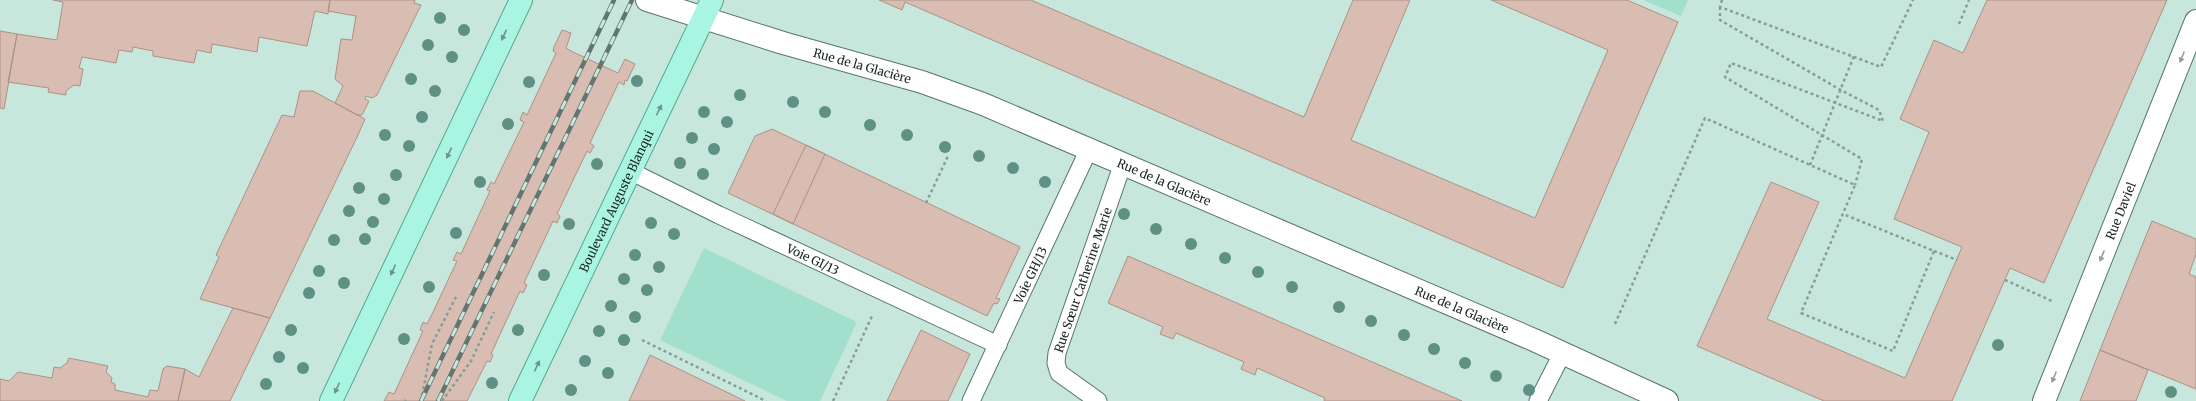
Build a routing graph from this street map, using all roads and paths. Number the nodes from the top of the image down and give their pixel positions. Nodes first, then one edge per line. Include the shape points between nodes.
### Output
1 (521, 0) edge
2 (647, 0) edge
3 (1722, 0) edge
4 (1913, 0) edge
5 (1969, 0) edge
6 (1720, 7) junction
7 (707, 9) edge
8 (2196, 21) edge
9 (1959, 24) dead end
10 (1854, 56) junction
11 (1839, 89) junction
12 (1834, 102) junction
13 (1820, 135) junction
14 (1089, 149) junction
15 (948, 156) dead end
16 (1123, 164) junction
17 (1810, 165) junction
18 (630, 171) junction
19 (1855, 185) junction
20 (926, 203) dead end
21 (1843, 214) junction
22 (1934, 251) junction
23 (1957, 260) dead end
24 (2005, 280) dead end
25 (457, 295) dead end
26 (494, 312) dead end
27 (2079, 313) junction
28 (872, 318) dead end
29 (1615, 324) dead end
30 (642, 340) dead end
31 (998, 344) junction
32 (1563, 352) junction
33 (331, 401) edge
34 (421, 401) edge
35 (442, 401) edge
36 (520, 401) edge
37 (766, 401) edge
38 (833, 401) edge
39 (971, 401) edge
40 (1098, 401) edge
41 (1538, 401) edge
42 (1667, 401) edge
43 (2044, 401) edge

1 -> 33 main road
2 - 7 street, Rue de la Glacière
3 - 6 path
4 - 10 path via 1881,67
5 - 9 path
6 - 10 path
6 - 11 path via 1720,20
7 - 14 street, Rue de la Glacière via 783,43 922,82 983,104
18 -> 7 main road, Boulevard Auguste Blanqui
8 -> 27 street, Rue Daviel
10 - 11 path
11 - 12 path
11 - 12 path via 1879,110 1883,121
12 - 13 path
12 - 13 path via 1731,63 1725,77
13 - 17 path
13 - 19 path via 1862,159
14 - 16 street, Rue de la Glacière
14 - 31 lane, Voie GH/13
15 - 20 path
16 - 32 street, Rue de la Glacière
16 - 40 lane, Rue Sœur Catherine Marie via 1057,353 1059,373
17 - 19 path
17 - 29 path via 1705,118
18 - 31 lane, Voie GI/13
36 -> 18 main road, Boulevard Auguste Blanqui
19 - 21 path
21 - 22 path
21 - 22 path via 1801,313 1893,351
22 - 23 path
24 - 27 path
25 - 34 path via 432,344
26 - 35 path via 471,361
27 -> 43 street, Rue Daviel
28 - 38 path
30 - 37 path
31 - 39 lane, Voie GH/13
32 - 41 lane
32 - 42 street, Rue de la Glacière

